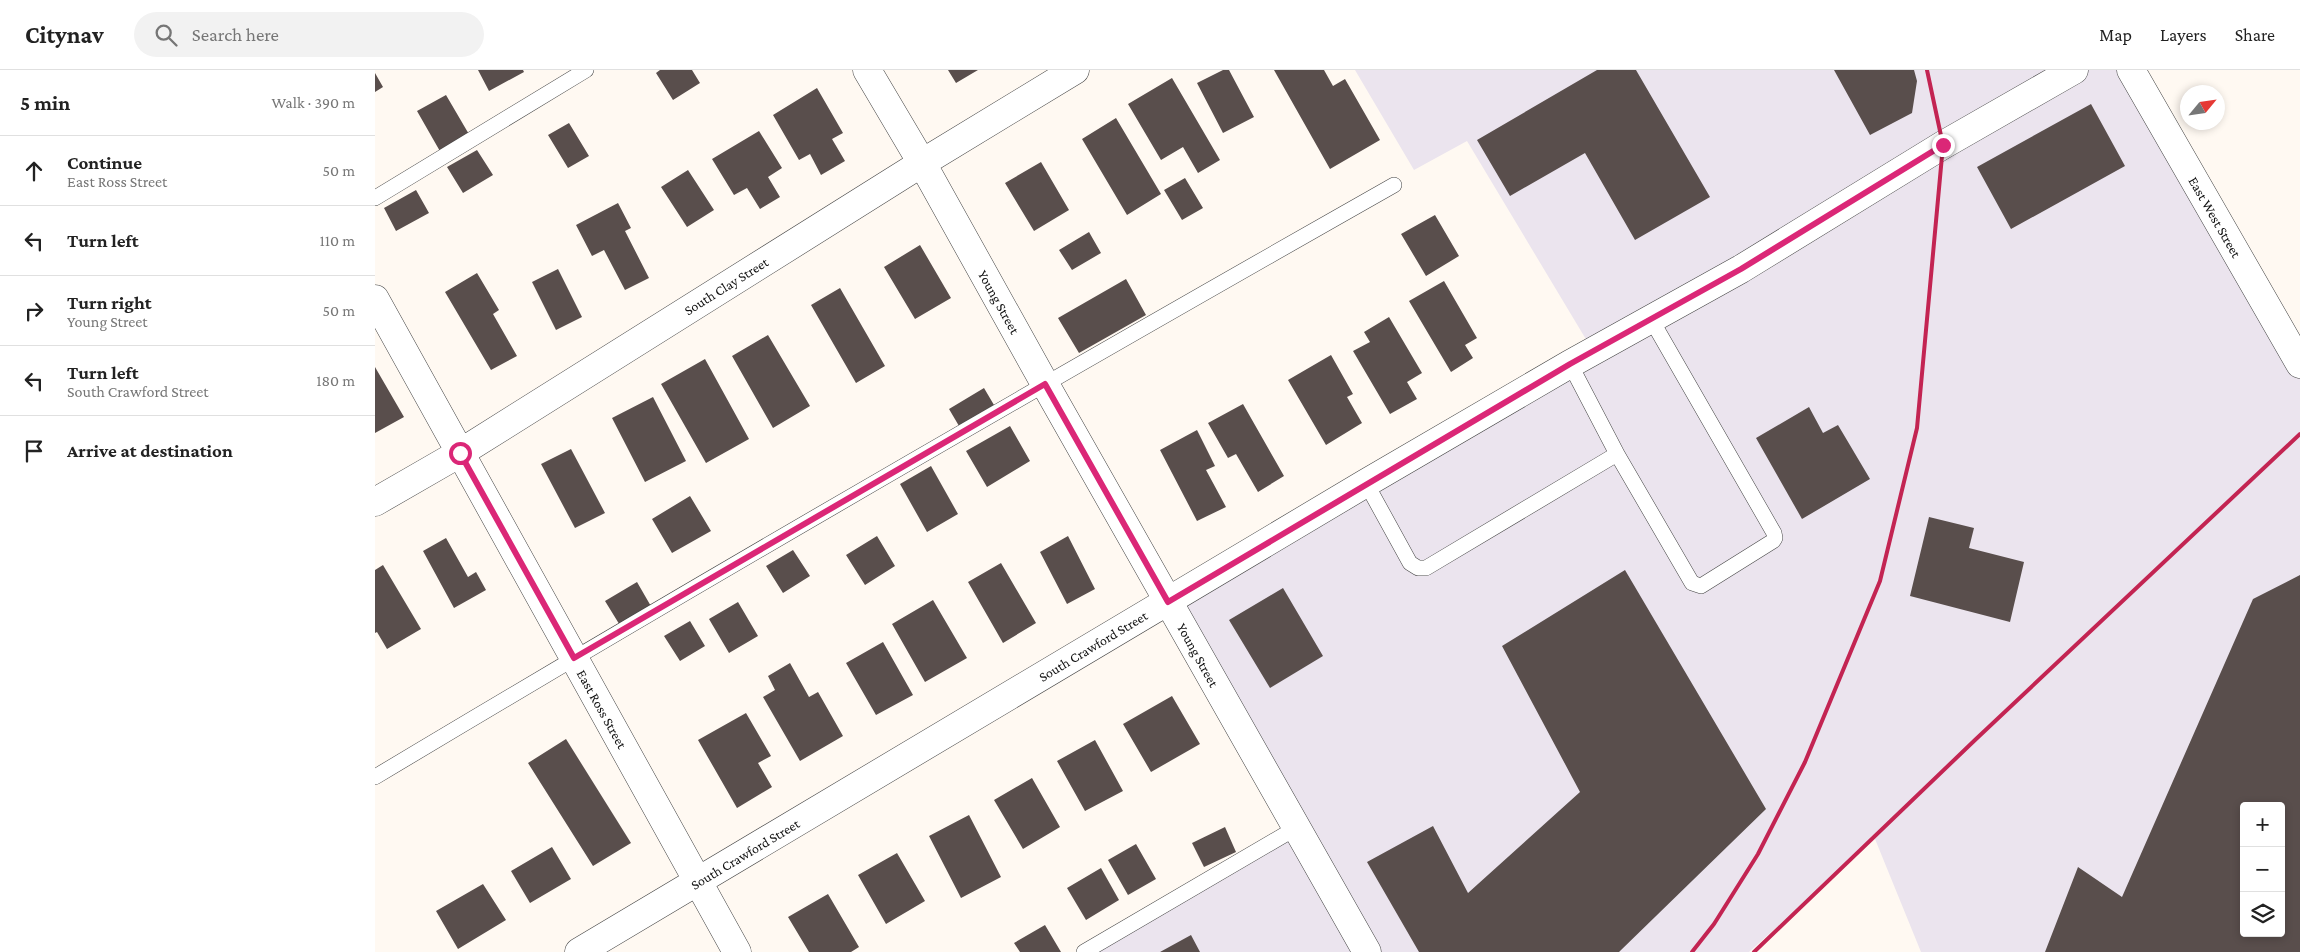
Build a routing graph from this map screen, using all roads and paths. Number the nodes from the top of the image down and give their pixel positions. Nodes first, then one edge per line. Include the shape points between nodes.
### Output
1 (586, 70) edge
2 (867, 70) edge
3 (1075, 70) edge
4 (2074, 70) edge
5 (2131, 70) edge
6 (922, 163) junction
7 (1394, 185) dead end
8 (375, 198) edge
9 (375, 299) edge
10 (1651, 319) junction
11 (1570, 364) junction
12 (2300, 364) edge
13 (1045, 384) junction
14 (460, 453) junction
15 (1617, 454) junction
16 (1366, 483) junction
17 (375, 502) edge
18 (1168, 602) junction
19 (574, 658) junction
20 (375, 777) edge
21 (1296, 828) junction
22 (698, 882) junction
23 (579, 952) edge
24 (737, 952) edge
25 (1084, 952) edge
26 (1367, 952) edge

1 - 8 lane
2 - 6 street, Young Street
3 - 6 street, South Clay Street
4 - 10 street, South Crawford Street via 1943,145 1741,269
5 - 12 street, East West Street
6 - 13 street, Young Street
6 - 14 street, South Clay Street
7 - 13 lane
9 - 14 street, East Ross Street
10 - 11 street, South Crawford Street
10 - 15 lane via 1775,538 1701,586 1692,584
11 - 15 lane
11 - 16 street, South Crawford Street
13 - 18 street, Young Street
13 - 19 lane
14 - 17 street, South Clay Street
14 - 19 street, East Ross Street
15 - 16 lane via 1426,568 1410,563
16 - 18 street, South Crawford Street
18 - 21 street, Young Street
18 - 22 street, South Crawford Street
19 - 20 lane
19 - 22 street, East Ross Street
21 - 25 lane
21 - 26 street, Young Street
22 - 23 street, South Crawford Street
22 - 24 street, East Ross Street

